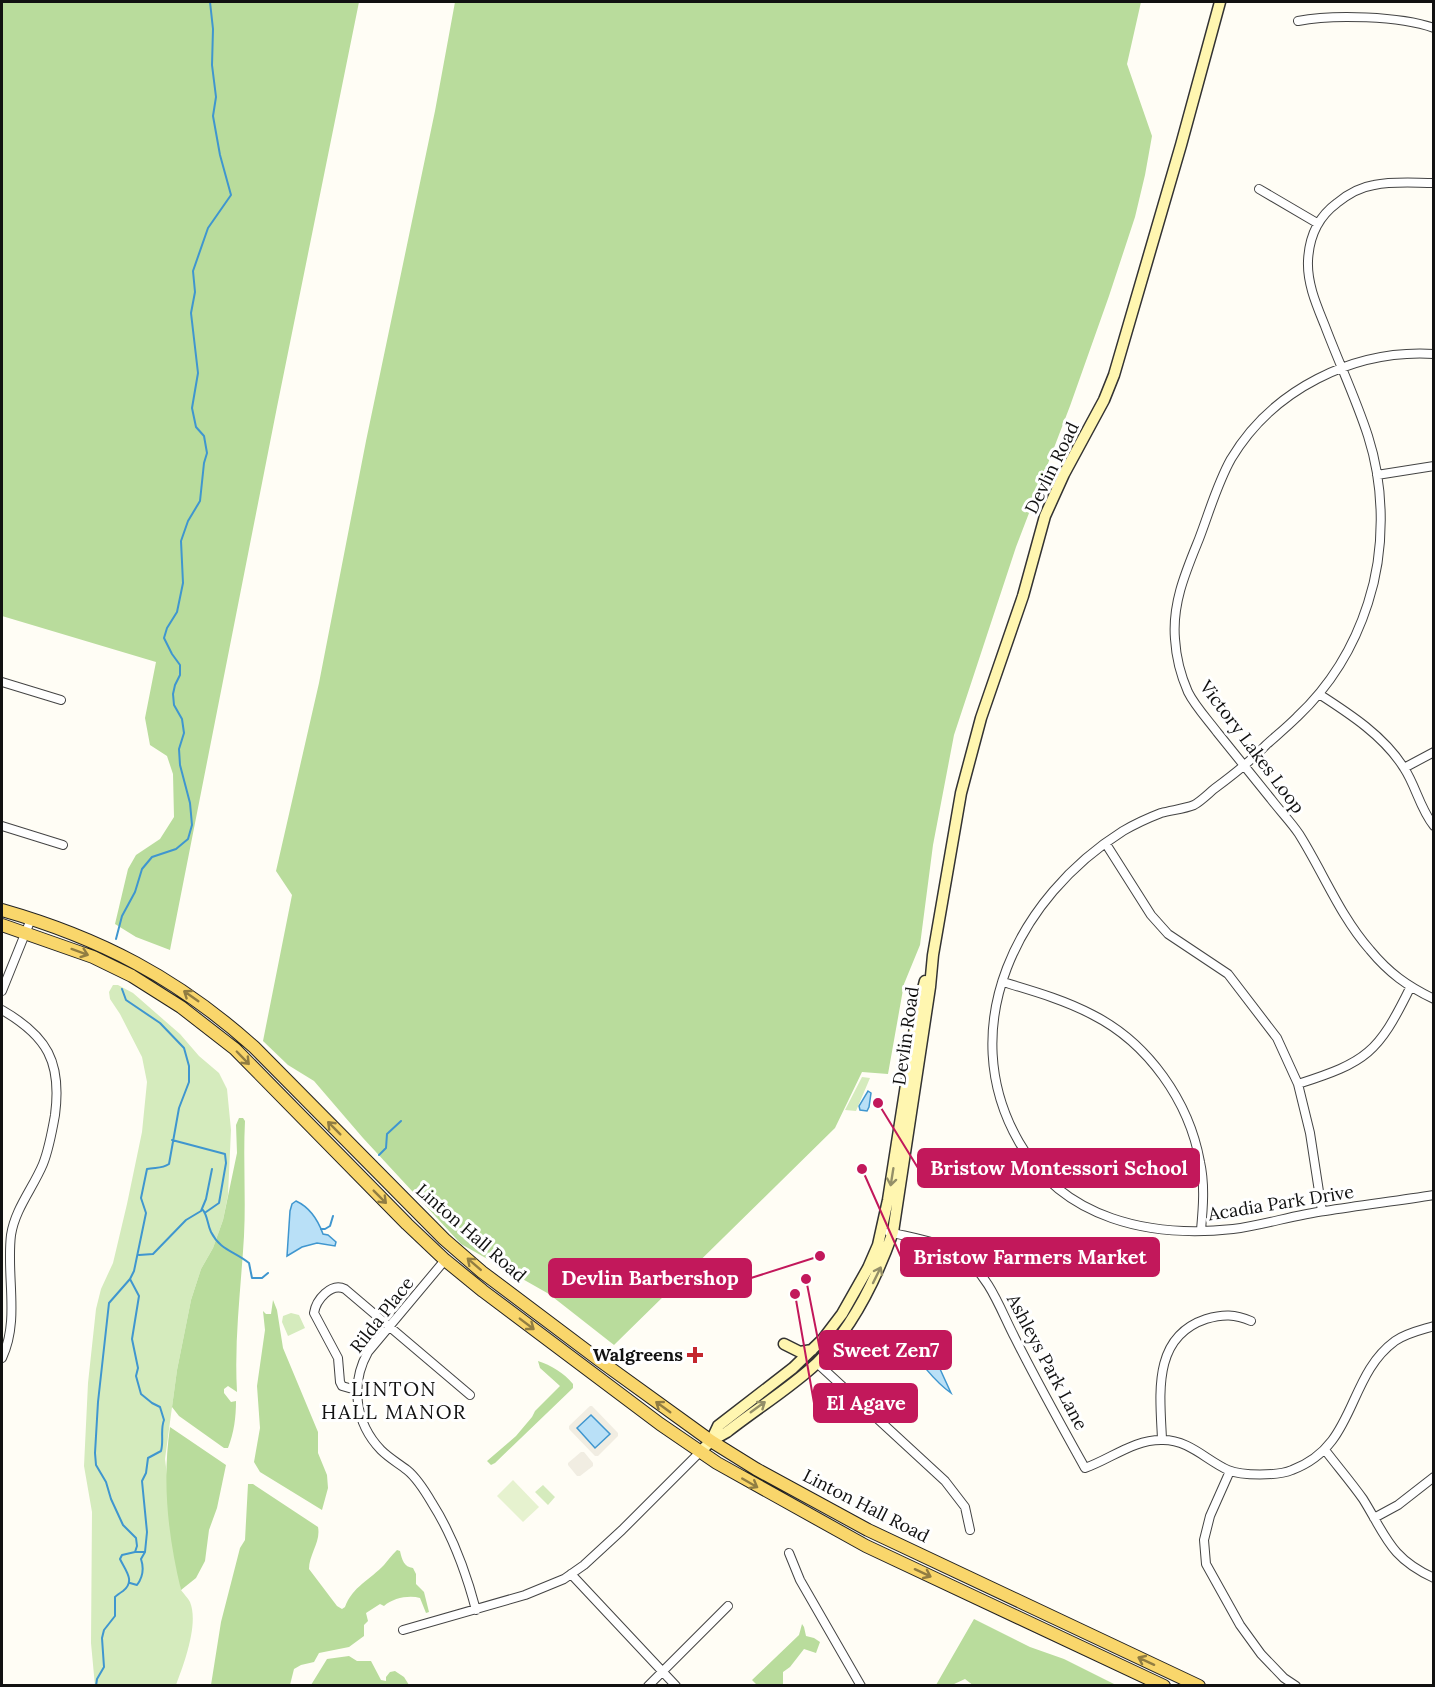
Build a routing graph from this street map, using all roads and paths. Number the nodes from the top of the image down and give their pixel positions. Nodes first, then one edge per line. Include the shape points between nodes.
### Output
1 (1220, 2) edge
2 (1298, 21) dead end
3 (1434, 28) edge
4 (1434, 183) edge
5 (1259, 189) dead end
6 (1317, 223) junction
7 (1434, 354) edge
8 (1341, 368) junction
9 (1434, 466) edge
10 (1377, 475) junction
11 (2, 682) edge
12 (1319, 694) junction
13 (61, 700) dead end
14 (1434, 752) edge
15 (1245, 766) junction
16 (1404, 768) junction
17 (2, 826) edge
18 (1434, 826) edge
19 (1106, 844) junction
20 (63, 845) dead end
21 (2, 910) edge
22 (31, 919) junction
23 (2, 925) edge
24 (25, 933) junction
25 (1003, 982) junction
26 (1410, 988) junction
27 (2, 991) edge
28 (1434, 999) edge
29 (2, 1010) edge
30 (1298, 1084) junction
31 (1434, 1195) edge
32 (1322, 1211) junction
33 (1201, 1230) junction
34 (888, 1231) junction
35 (445, 1260) junction
36 (1251, 1321) dead end
37 (1434, 1326) edge
38 (388, 1327) junction
39 (813, 1350) junction
40 (2, 1358) edge
41 (817, 1363) junction
42 (786, 1374) junction
43 (356, 1390) junction
44 (470, 1395) dead end
45 (1162, 1439) junction
46 (711, 1441) junction
47 (1325, 1450) junction
48 (700, 1452) junction
49 (1230, 1471) junction
50 (1434, 1477) edge
51 (1374, 1518) junction
52 (970, 1530) dead end
53 (789, 1553) dead end
54 (571, 1574) junction
55 (1434, 1578) edge
56 (728, 1606) dead end
57 (476, 1610) junction
58 (403, 1630) dead end
59 (663, 1672) junction
60 (648, 1686) edge
61 (676, 1686) edge
62 (861, 1686) edge
63 (1164, 1686) edge
64 (1199, 1686) edge
65 (1296, 1686) edge

1 - 34 main road, Devlin Road via 1114,375 1045,516 1011,637 981,718 958,805 933,955 918,1008
2 - 3 street via 1327,16 1412,22
4 - 6 street via 1371,185 1351,193
5 - 6 street
6 - 8 street, Acadia Park Drive via 1308,262 1310,281
7 - 8 street, Victory Lakes Loop via 1395,355
8 - 10 street, Acadia Park Drive via 1369,437
8 - 15 street, Victory Lakes Loop via 1288,396 1248,434 1216,491 1176,605 1175,639 1188,692
9 - 10 street
10 - 12 street, Acadia Park Drive via 1381,531 1368,603 1356,636
11 - 13 street
12 - 15 street, Acadia Park Drive
12 - 16 street via 1350,714
14 - 16 street
15 - 19 street, Acadia Park Drive via 1193,805 1139,822
15 - 26 street, Victory Lakes Loop via 1298,833 1347,920 1369,950
16 - 18 street
17 - 20 street
19 - 25 street, Acadia Park Drive via 1042,904 1016,944
19 - 30 street via 1151,915 1168,934 1228,974 1248,998 1277,1038
21 - 22 main road, Linton Hall Road
22 - 24 street
46 -> 22 main road, Linton Hall Road via 482,1272 222,1019 134,961
23 - 24 main road, Linton Hall Road
24 - 27 street
24 -> 35 main road, Linton Hall Road via 93,957 181,1006 235,1049
25 - 33 street via 1094,1015 1128,1038 1153,1063 1173,1091 1191,1128 1201,1162
25 - 33 street, Acadia Park Drive via 991,1039 994,1079 1005,1119 1024,1152 1048,1181 1118,1222 1159,1230
26 - 28 street, Victory Lakes Loop
26 - 30 street via 1382,1039 1367,1054 1350,1065
29 - 40 street via 29,1027 46,1049 55,1073 56,1102 43,1163 13,1227 11,1321
30 - 32 street
31 - 32 street, Acadia Park Drive
32 - 33 street, Acadia Park Drive via 1234,1229
34 - 39 main road, Devlin Road via 842,1314
41 -> 34 main road, Devlin Road via 840,1336 880,1269
34 - 45 street, Ashleys Park Lane via 950,1250 962,1256 983,1278 1085,1467 1140,1443
35 - 38 street, Rilda Place
35 -> 48 main road, Linton Hall Road
36 - 45 street via 1237,1315 1220,1315 1200,1321 1178,1335 1163,1366
37 - 47 street via 1397,1339 1382,1352
38 - 43 street, Rilda Place via 361,1364
38 - 43 street via 341,1287 331,1289 316,1305 315,1318 338,1358 339,1382
38 - 44 street
39 - 42 main road, Devlin Road
39 - 42 main road via 800,1352 784,1344 789,1360
46 -> 41 main road, Devlin Road
41 - 52 street via 945,1481 965,1507
42 - 46 main road, Devlin Road via 718,1426
43 - 57 street, Rilda Place via 373,1441 409,1471 441,1517 460,1558
45 - 49 street via 1191,1447
46 - 48 main road, Devlin Road
64 -> 46 main road, Linton Hall Road via 868,1530
47 - 49 street via 1291,1471
47 - 51 street
48 - 54 street via 622,1530
48 -> 63 main road, Linton Hall Road via 866,1546
49 - 65 street via 1210,1516 1204,1540 1206,1564 1261,1654
50 - 51 street
51 - 55 street via 1398,1556
53 - 62 street via 800,1581
54 - 57 street via 532,1592
54 - 59 street
56 - 59 street
57 - 58 street
59 - 60 street
59 - 61 street

